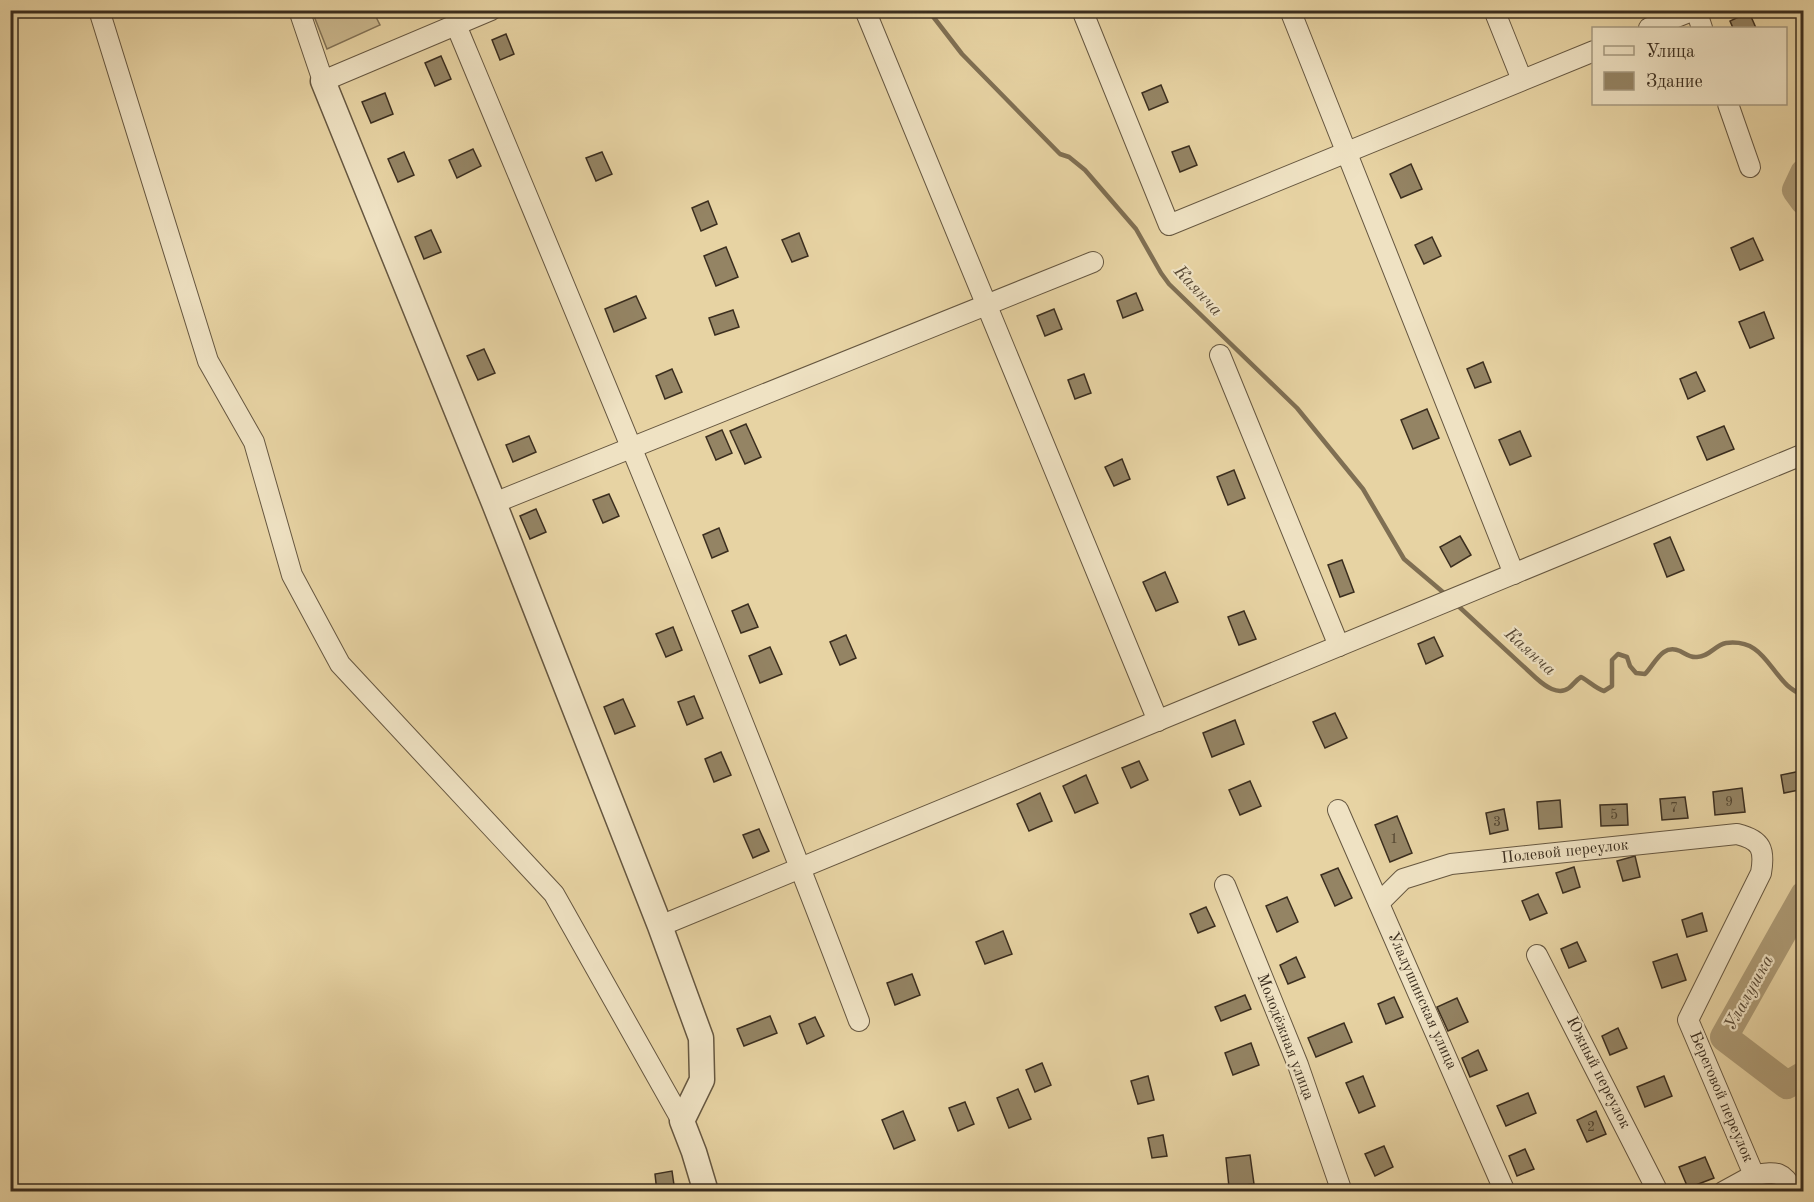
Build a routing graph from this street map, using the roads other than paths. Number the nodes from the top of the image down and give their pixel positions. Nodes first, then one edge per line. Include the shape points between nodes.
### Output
1 (99, 10) edge
2 (299, 10) edge
3 (491, 10) edge
4 (865, 10) edge
5 (1082, 10) edge
6 (1290, 10) edge
7 (1494, 10) edge
8 (1695, 10) edge
9 (456, 25) junction
10 (1652, 27) edge
11 (1702, 27) edge
12 (1592, 51) edge
13 (1522, 80) junction
14 (323, 81) junction
15 (1728, 105) edge
16 (1347, 152) junction
17 (1750, 167) dead end
18 (1093, 262) dead end
19 (987, 304) junction
20 (1220, 355) dead end
21 (631, 447) junction
22 (1803, 454) edge
23 (494, 503) junction
24 (1514, 574) junction
25 (1339, 646) junction
26 (1158, 721) junction
27 (1338, 810) dead end
28 (1760, 845) joint
29 (801, 869) junction
30 (1225, 885) dead end
31 (1379, 903) junction
32 (660, 926) junction
33 (1537, 955) dead end
34 (858, 1021) dead end
35 (682, 1121) junction
36 (1754, 1175) junction
37 (705, 1191) edge
38 (1342, 1191) edge
39 (1505, 1191) edge
40 (1658, 1191) edge
41 (1723, 1191) edge
42 (1794, 1191) edge

1 - 35 street via 208,361 254,442 292,576 340,664 554,894
2 - 14 street
3 - 9 street
4 - 19 street
5 - 16 street via 1168,225
6 - 16 street
7 - 13 street
8 - 10 street
8 - 11 street
9 - 14 street
9 - 21 street
12 - 13 street
13 - 16 street
14 - 23 street
15 - 17 street
16 - 24 street
18 - 19 street
19 - 21 street
19 - 26 street
20 - 25 street
21 - 23 street
21 - 29 street
22 - 24 street
23 - 32 street
24 - 25 street
25 - 26 street
26 - 29 street
27 - 31 street, Улалушинская улица
28 - 31 street, Полевой переулок via 1737,834 1450,864 1403,879
28 - 36 street, Береговой переулок via 1764,856 1761,873 1688,1020
29 - 32 street
29 - 34 street
30 - 38 street, Молодёжная улица via 1298,1065
31 - 39 street, Улалушинская улица
32 - 35 street via 701,1038 702,1080
33 - 40 street, Южный переулок
35 - 37 street
36 - 41 street
36 - 42 street, Береговой переулок via 1775,1172 1788,1180

